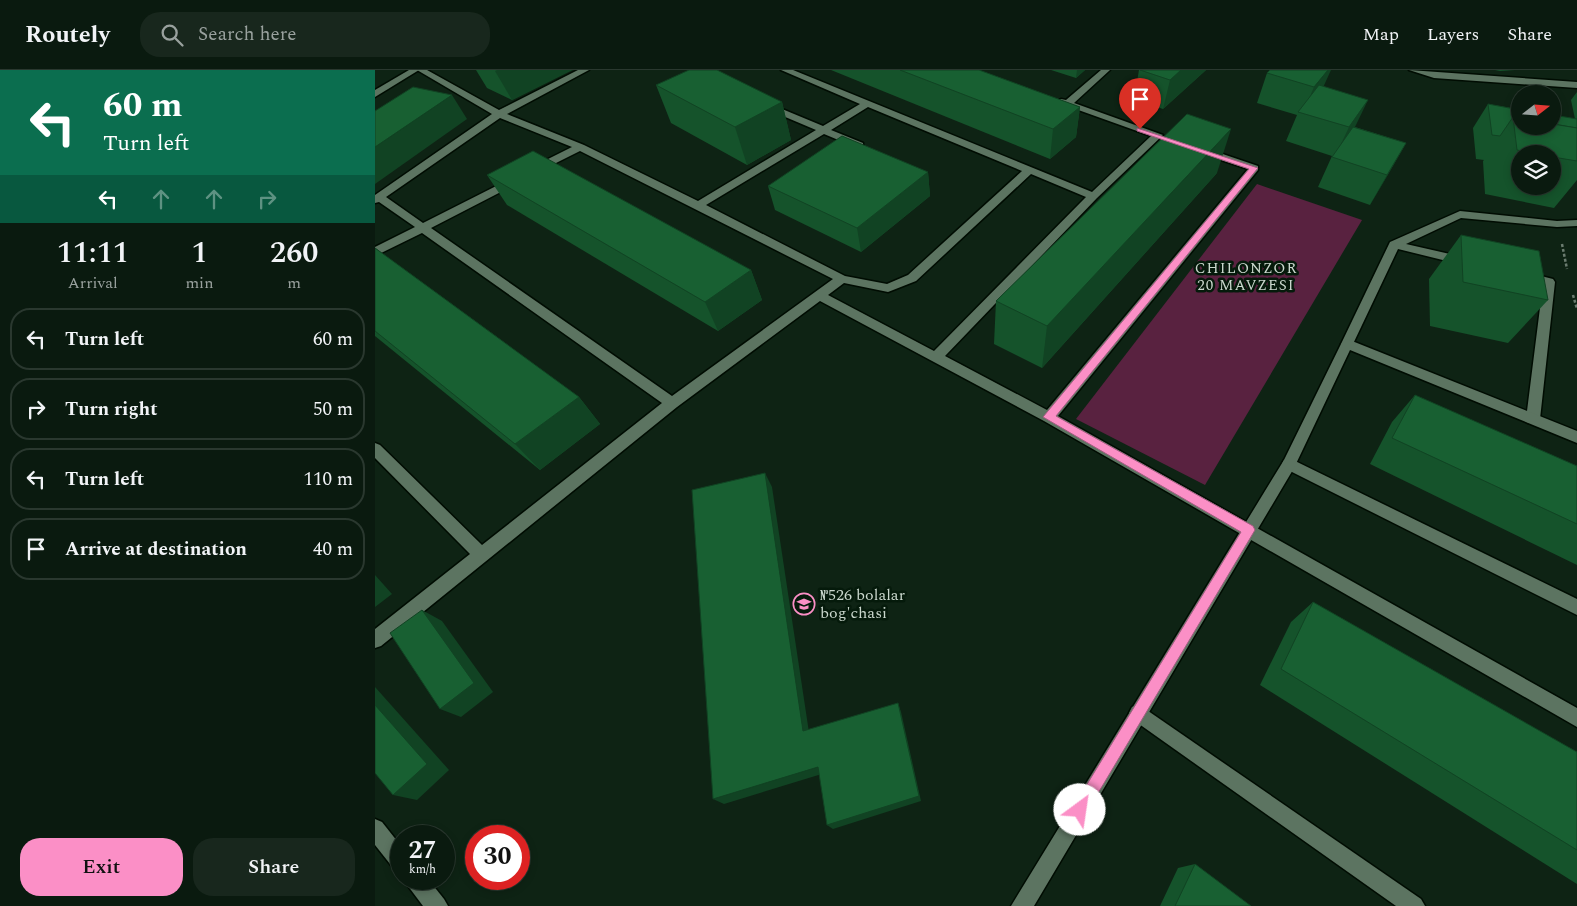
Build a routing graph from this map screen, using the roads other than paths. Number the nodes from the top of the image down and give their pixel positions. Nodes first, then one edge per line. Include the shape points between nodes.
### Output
1 (415, 70) edge
2 (421, 70) edge
3 (585, 70) edge
4 (785, 70) edge
5 (1106, 70) edge
6 (1413, 70) edge
7 (1577, 85) edge
8 (375, 94) edge
9 (1049, 98) edge
10 (759, 103) edge
11 (867, 104) junction
12 (1067, 104) junction
13 (499, 114) junction
14 (822, 130) junction
15 (580, 147) junction
16 (1193, 147) edge
17 (871, 151) edge
18 (1029, 170) junction
19 (1093, 196) junction
20 (377, 198) edge
21 (698, 205) junction
22 (1577, 223) edge
23 (422, 228) junction
24 (1394, 245) junction
25 (375, 252) edge
26 (1472, 263) edge
27 (1510, 272) edge
28 (842, 280) junction
29 (820, 296) junction
30 (1347, 344) junction
31 (937, 356) junction
32 (672, 403) junction
33 (1049, 417) junction
34 (1533, 419) junction
35 (1577, 437) edge
36 (375, 449) edge
37 (1289, 464) junction
38 (1249, 530) junction
39 (481, 554) junction
40 (1577, 607) edge
41 (375, 640) edge
42 (1138, 714) junction
43 (1577, 718) edge
44 (375, 829) edge
45 (390, 848) edge
46 (424, 890) edge
47 (437, 906) edge
48 (1021, 906) edge
49 (1415, 906) edge

1 - 8 street
2 - 13 street
3 - 13 street
4 - 11 street
5 - 12 street
6 - 7 street via 1434,75
9 - 12 street
10 - 14 street
11 - 14 street
11 - 18 street
12 - 19 street via 1163,137
13 - 15 street
13 - 20 street
14 - 17 street
14 - 21 street
15 - 21 street
15 - 23 street
16 - 33 street via 1254,168
18 - 19 street
18 - 28 street via 913,278 888,288
19 - 31 street
20 - 23 street
21 - 28 street
22 - 24 street via 1557,224 1460,214
23 - 25 street
23 - 32 street
24 - 26 street
24 - 30 street
27 - 34 street via 1549,282
28 - 29 street
29 - 31 street
29 - 32 street
30 - 34 street
30 - 37 street
31 - 33 street
32 - 39 street
33 - 38 street
34 - 35 street
36 - 39 street
37 - 38 street
37 - 40 street
38 - 42 street
38 - 43 street
39 - 41 street
42 - 48 street
42 - 49 street
44 - 45 street
46 - 47 street

